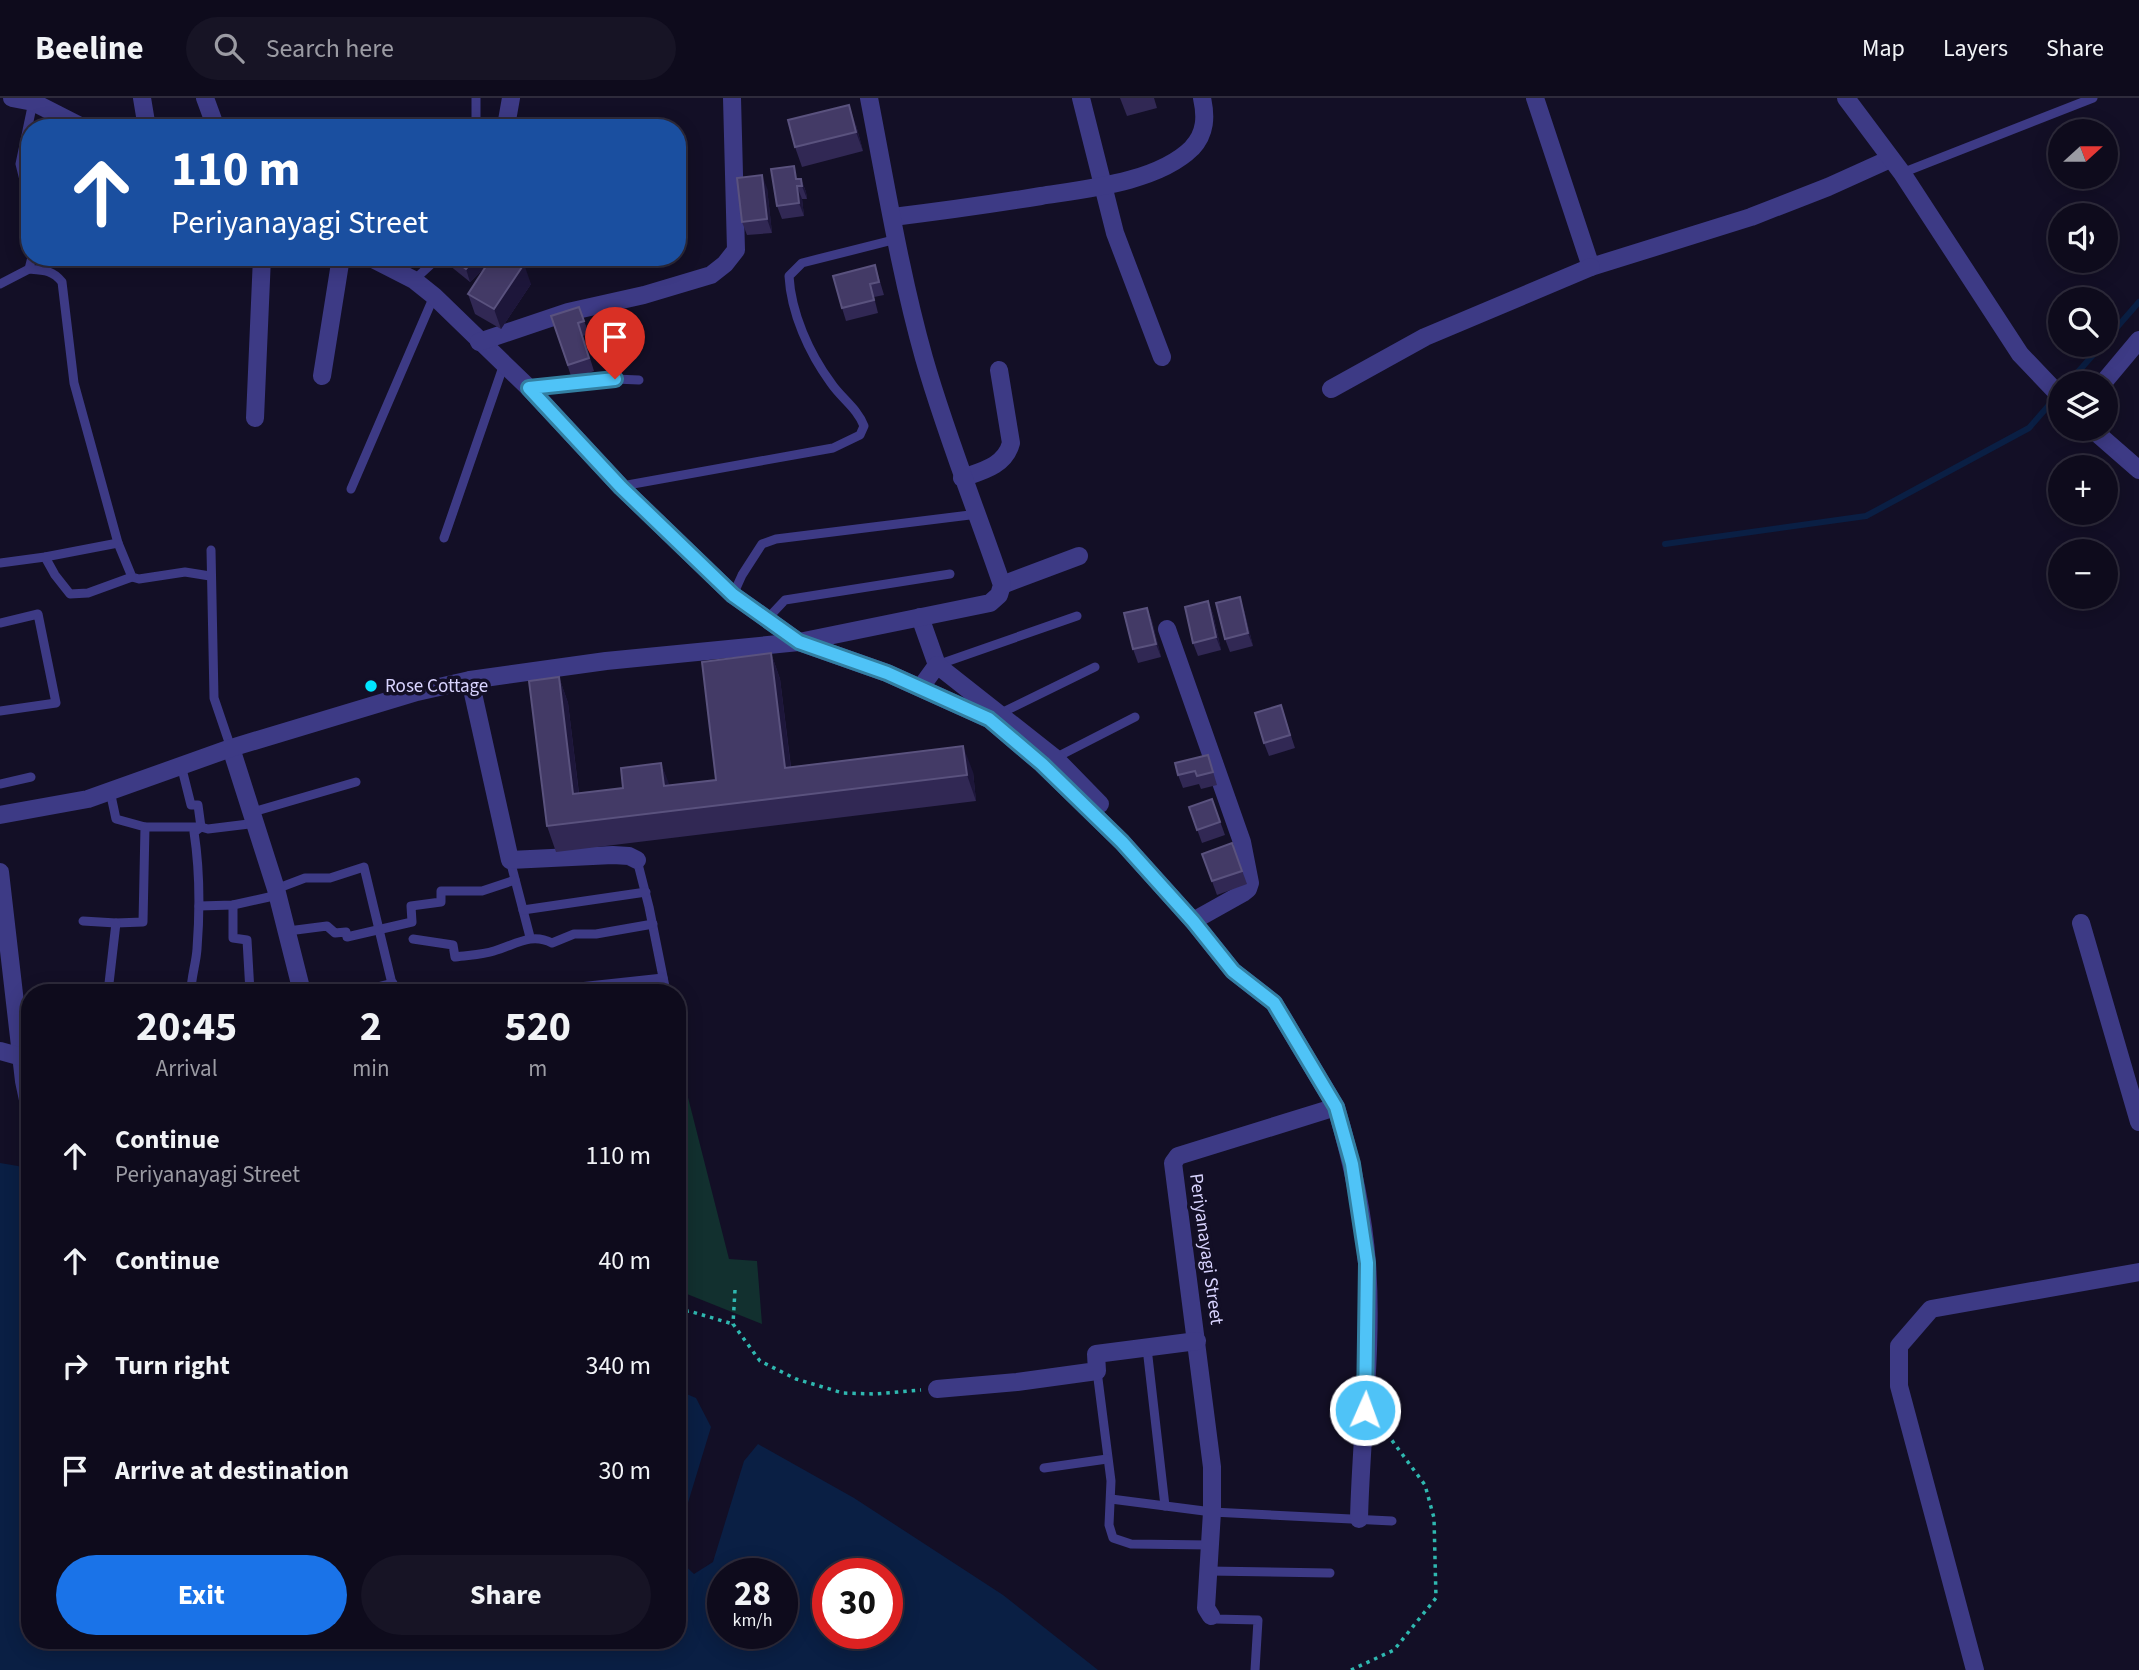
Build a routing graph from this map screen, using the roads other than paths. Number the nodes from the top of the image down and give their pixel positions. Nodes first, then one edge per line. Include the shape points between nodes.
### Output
1 (12, 98) edge
2 (142, 98) edge
3 (205, 98) edge
4 (476, 98) edge
5 (511, 98) edge
6 (732, 98) edge
7 (869, 98) edge
8 (1081, 98) edge
9 (1202, 98) edge
10 (1535, 98) edge
11 (1846, 98) edge
12 (2093, 98) edge
13 (42, 104) edge
14 (68, 119) edge
15 (146, 119) edge
16 (213, 119) edge
17 (477, 119) edge
18 (507, 119) edge
19 (1896, 166) junction
20 (1102, 186) junction
21 (892, 217) junction
22 (897, 239) junction
23 (30, 266) edge
24 (262, 266) edge
25 (340, 266) edge
26 (387, 266) edge
27 (429, 266) edge
28 (1591, 267) junction
29 (29, 269) junction
30 (414, 280) junction
31 (0, 284) edge
32 (434, 296) junction
33 (2139, 340) edge
34 (479, 342) junction
35 (1161, 357) dead end
36 (504, 364) junction
37 (999, 370) dead end
38 (2113, 371) edge
39 (322, 376) dead end
40 (639, 380) dead end
41 (2048, 384) edge
42 (529, 388) junction
43 (1331, 389) dead end
44 (255, 418) dead end
45 (2106, 441) edge
46 (2139, 470) edge
47 (962, 478) junction
48 (621, 487) junction
49 (351, 489) dead end
50 (978, 514) junction
51 (444, 538) dead end
52 (118, 543) junction
53 (211, 550) dead end
54 (1079, 556) dead end
55 (46, 558) junction
56 (0, 563) edge
57 (950, 574) dead end
58 (210, 576) junction
59 (132, 577) junction
60 (1002, 585) junction
61 (733, 595) junction
62 (1077, 616) dead end
63 (920, 617) junction
64 (768, 618) junction
65 (0, 623) edge
66 (1167, 629) dead end
67 (799, 642) junction
68 (937, 665) junction
69 (1095, 667) dead end
70 (470, 680) junction
71 (921, 687) junction
72 (0, 711) edge
73 (995, 716) junction
74 (1135, 717) dead end
75 (231, 748) junction
76 (1049, 761) junction
77 (181, 765) junction
78 (31, 777) dead end
79 (356, 782) dead end
80 (0, 784) edge
81 (110, 791) junction
82 (1100, 803) dead end
83 (0, 815) edge
84 (255, 818) junction
85 (145, 827) junction
86 (201, 827) junction
87 (510, 860) junction
88 (637, 860) joint
89 (0, 872) edge
90 (515, 880) junction
91 (277, 892) junction
92 (646, 892) junction
93 (233, 905) junction
94 (199, 906) junction
95 (523, 910) junction
96 (3, 913) edge
97 (83, 921) dead end
98 (1193, 921) junction
99 (116, 923) junction
100 (2081, 923) dead end
101 (653, 924) junction
102 (381, 931) junction
103 (288, 932) junction
104 (530, 937) junction
105 (413, 939) dead end
106 (663, 978) junction
107 (109, 984) edge
108 (191, 984) edge
109 (250, 984) edge
110 (300, 984) edge
111 (392, 984) edge
112 (607, 984) edge
113 (664, 984) edge
114 (21, 1026) edge
115 (0, 1051) edge
116 (21, 1057) edge
117 (1336, 1107) junction
118 (2139, 1122) edge
119 (2139, 1272) edge
120 (1197, 1341) junction
121 (1147, 1348) junction
122 (1097, 1371) junction
123 (937, 1389) road end
124 (1107, 1459) junction
125 (1044, 1468) dead end
126 (1111, 1499) junction
127 (1165, 1506) junction
128 (1212, 1512) junction
129 (1359, 1519) junction
130 (1392, 1521) dead end
131 (1210, 1545) junction
132 (1209, 1571) junction
133 (1330, 1573) dead end
134 (1211, 1616) joint
135 (1255, 1670) edge
136 (1975, 1670) edge

1 - 13 street
2 - 15 street
3 - 16 street
4 - 17 lane
5 - 18 street
6 - 34 street via 736,250 725,264 711,275 568,312
7 - 21 street
8 - 20 street
9 - 20 street via 1203,132 1192,148 1142,175
10 - 28 street
11 - 19 street
12 - 19 lane
13 - 14 street
19 - 28 street
19 - 41 street via 2020,354
20 - 21 street
20 - 35 street
21 - 22 street
22 - 47 street via 924,357
22 - 48 lane via 802,263 789,276 795,309 811,351 831,384 861,417 860,435 832,448
23 - 29 lane
24 - 44 street
25 - 39 street
26 - 30 street
27 - 30 lane
28 - 43 street via 1425,337
29 - 31 lane
29 - 52 lane via 49,271 62,282 74,383
30 - 32 street
32 - 34 street
32 - 49 lane
33 - 38 street
34 - 36 street
36 - 42 street
36 - 51 lane
37 - 47 street via 1009,451 993,466
40 - 42 lane
42 - 48 street
45 - 46 street
47 - 50 street
48 - 61 street
50 - 60 street
50 - 61 lane via 776,539 762,544
52 - 55 lane
52 - 59 lane
53 - 58 lane
54 - 60 street
55 - 56 lane
55 - 59 lane via 70,594 88,593
57 - 64 lane via 785,600
58 - 59 lane via 185,572
58 - 75 lane via 214,698
60 - 63 street via 990,603
61 - 64 street
62 - 68 lane
63 - 67 street
63 - 68 street
64 - 67 street
65 - 72 lane via 38,614 56,704
66 - 98 street via 1242,842 1251,883 1243,893
67 - 70 street
67 - 71 street
68 - 71 street
68 - 73 street
69 - 73 lane
70 - 75 street
70 - 87 street
71 - 73 street
73 - 76 street
74 - 76 lane
75 - 77 street
75 - 84 street
76 - 82 street
76 - 98 street
77 - 81 street
77 - 86 lane via 191,805 198,805
78 - 80 lane
79 - 84 lane
81 - 83 street
81 - 85 lane via 117,819
84 - 86 lane
84 - 91 street
85 - 86 lane
85 - 99 lane via 143,922
86 - 94 lane via 194,832
87 - 88 street via 613,855
87 - 90 lane
88 - 92 lane
89 - 96 street
90 - 95 lane
90 - 102 lane via 482,891 441,891 441,902 411,906 412,922
91 - 93 lane
91 - 102 lane via 305,878 330,878 365,867
91 - 103 street
92 - 95 lane
92 - 101 lane
93 - 94 lane
93 - 109 lane via 233,938 247,940
94 - 108 lane
95 - 104 lane
96 - 114 street
97 - 99 lane
98 - 117 street via 1233,971 1274,1003
99 - 107 lane
100 - 118 street
101 - 104 lane via 574,934 552,943
101 - 106 lane
102 - 103 lane via 348,937 346,932 335,933 327,926
102 - 111 lane
103 - 110 street
104 - 105 lane via 492,952 455,957 453,945
106 - 112 lane
106 - 113 lane
115 - 116 street
117 - 120 street, Periyanayagi Street via 1175,1158
117 - 129 street via 1352,1164 1367,1263
119 - 136 street via 1931,1308 1899,1346 1899,1386
120 - 121 street
120 - 128 street via 1213,1467
121 - 122 street via 1096,1354
121 - 127 lane
122 - 123 street
122 - 124 lane
124 - 125 lane
124 - 126 lane
126 - 127 lane
126 - 131 lane via 1113,1538 1131,1544
127 - 128 lane
128 - 129 lane
128 - 131 street
129 - 130 lane
131 - 132 street
132 - 133 lane
132 - 134 street via 1206,1608
134 - 135 lane via 1258,1620

